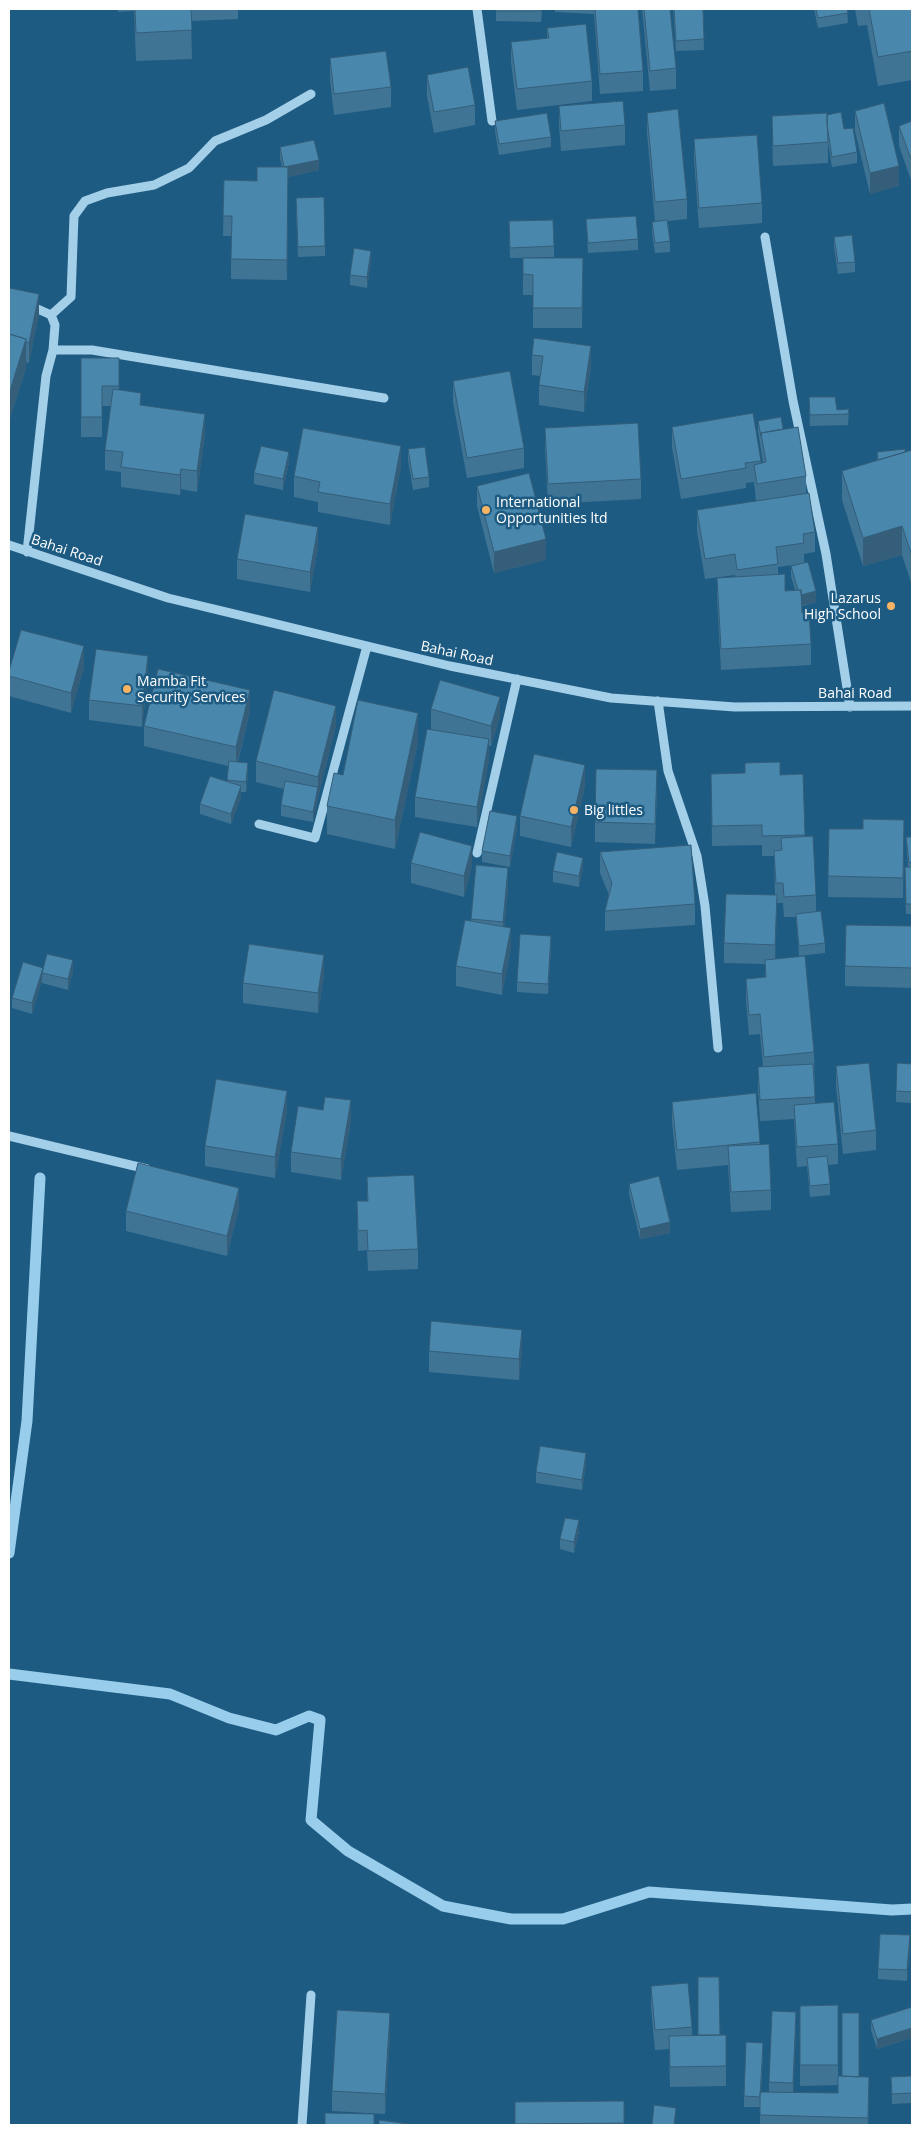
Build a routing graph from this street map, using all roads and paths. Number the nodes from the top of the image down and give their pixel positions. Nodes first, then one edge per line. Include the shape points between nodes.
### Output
1 (477, 9) edge
2 (311, 94) dead end
3 (492, 121) dead end
4 (765, 236) dead end
5 (9, 296) edge
6 (51, 315) junction
7 (53, 350) junction
8 (384, 398) dead end
9 (9, 545) edge
10 (27, 552) junction
11 (367, 646) junction
12 (517, 679) junction
13 (658, 701) junction
14 (912, 706) edge
15 (850, 707) junction
16 (259, 824) dead end
17 (476, 853) dead end
18 (718, 1048) dead end
19 (9, 1136) edge
20 (160, 1173) edge
21 (311, 1995) dead end
22 (302, 2125) edge

1 - 3 street
2 - 6 street via 266,120 215,141 189,168 154,185 107,193 85,201 74,216 71,297
4 - 15 street via 793,401 826,554
5 - 6 street
6 - 7 street
7 - 8 street via 92,350
7 - 10 street via 46,376
9 - 10 street, Bahai Road
10 - 11 street, Bahai Road via 168,598
11 - 12 street, Bahai Road
11 - 16 street via 315,838
12 - 13 street, Bahai Road via 611,698
12 - 17 street
13 - 15 street, Bahai Road via 735,707
13 - 18 street via 668,771 698,864
14 - 15 street, Bahai Road
19 - 20 street
21 - 22 street

